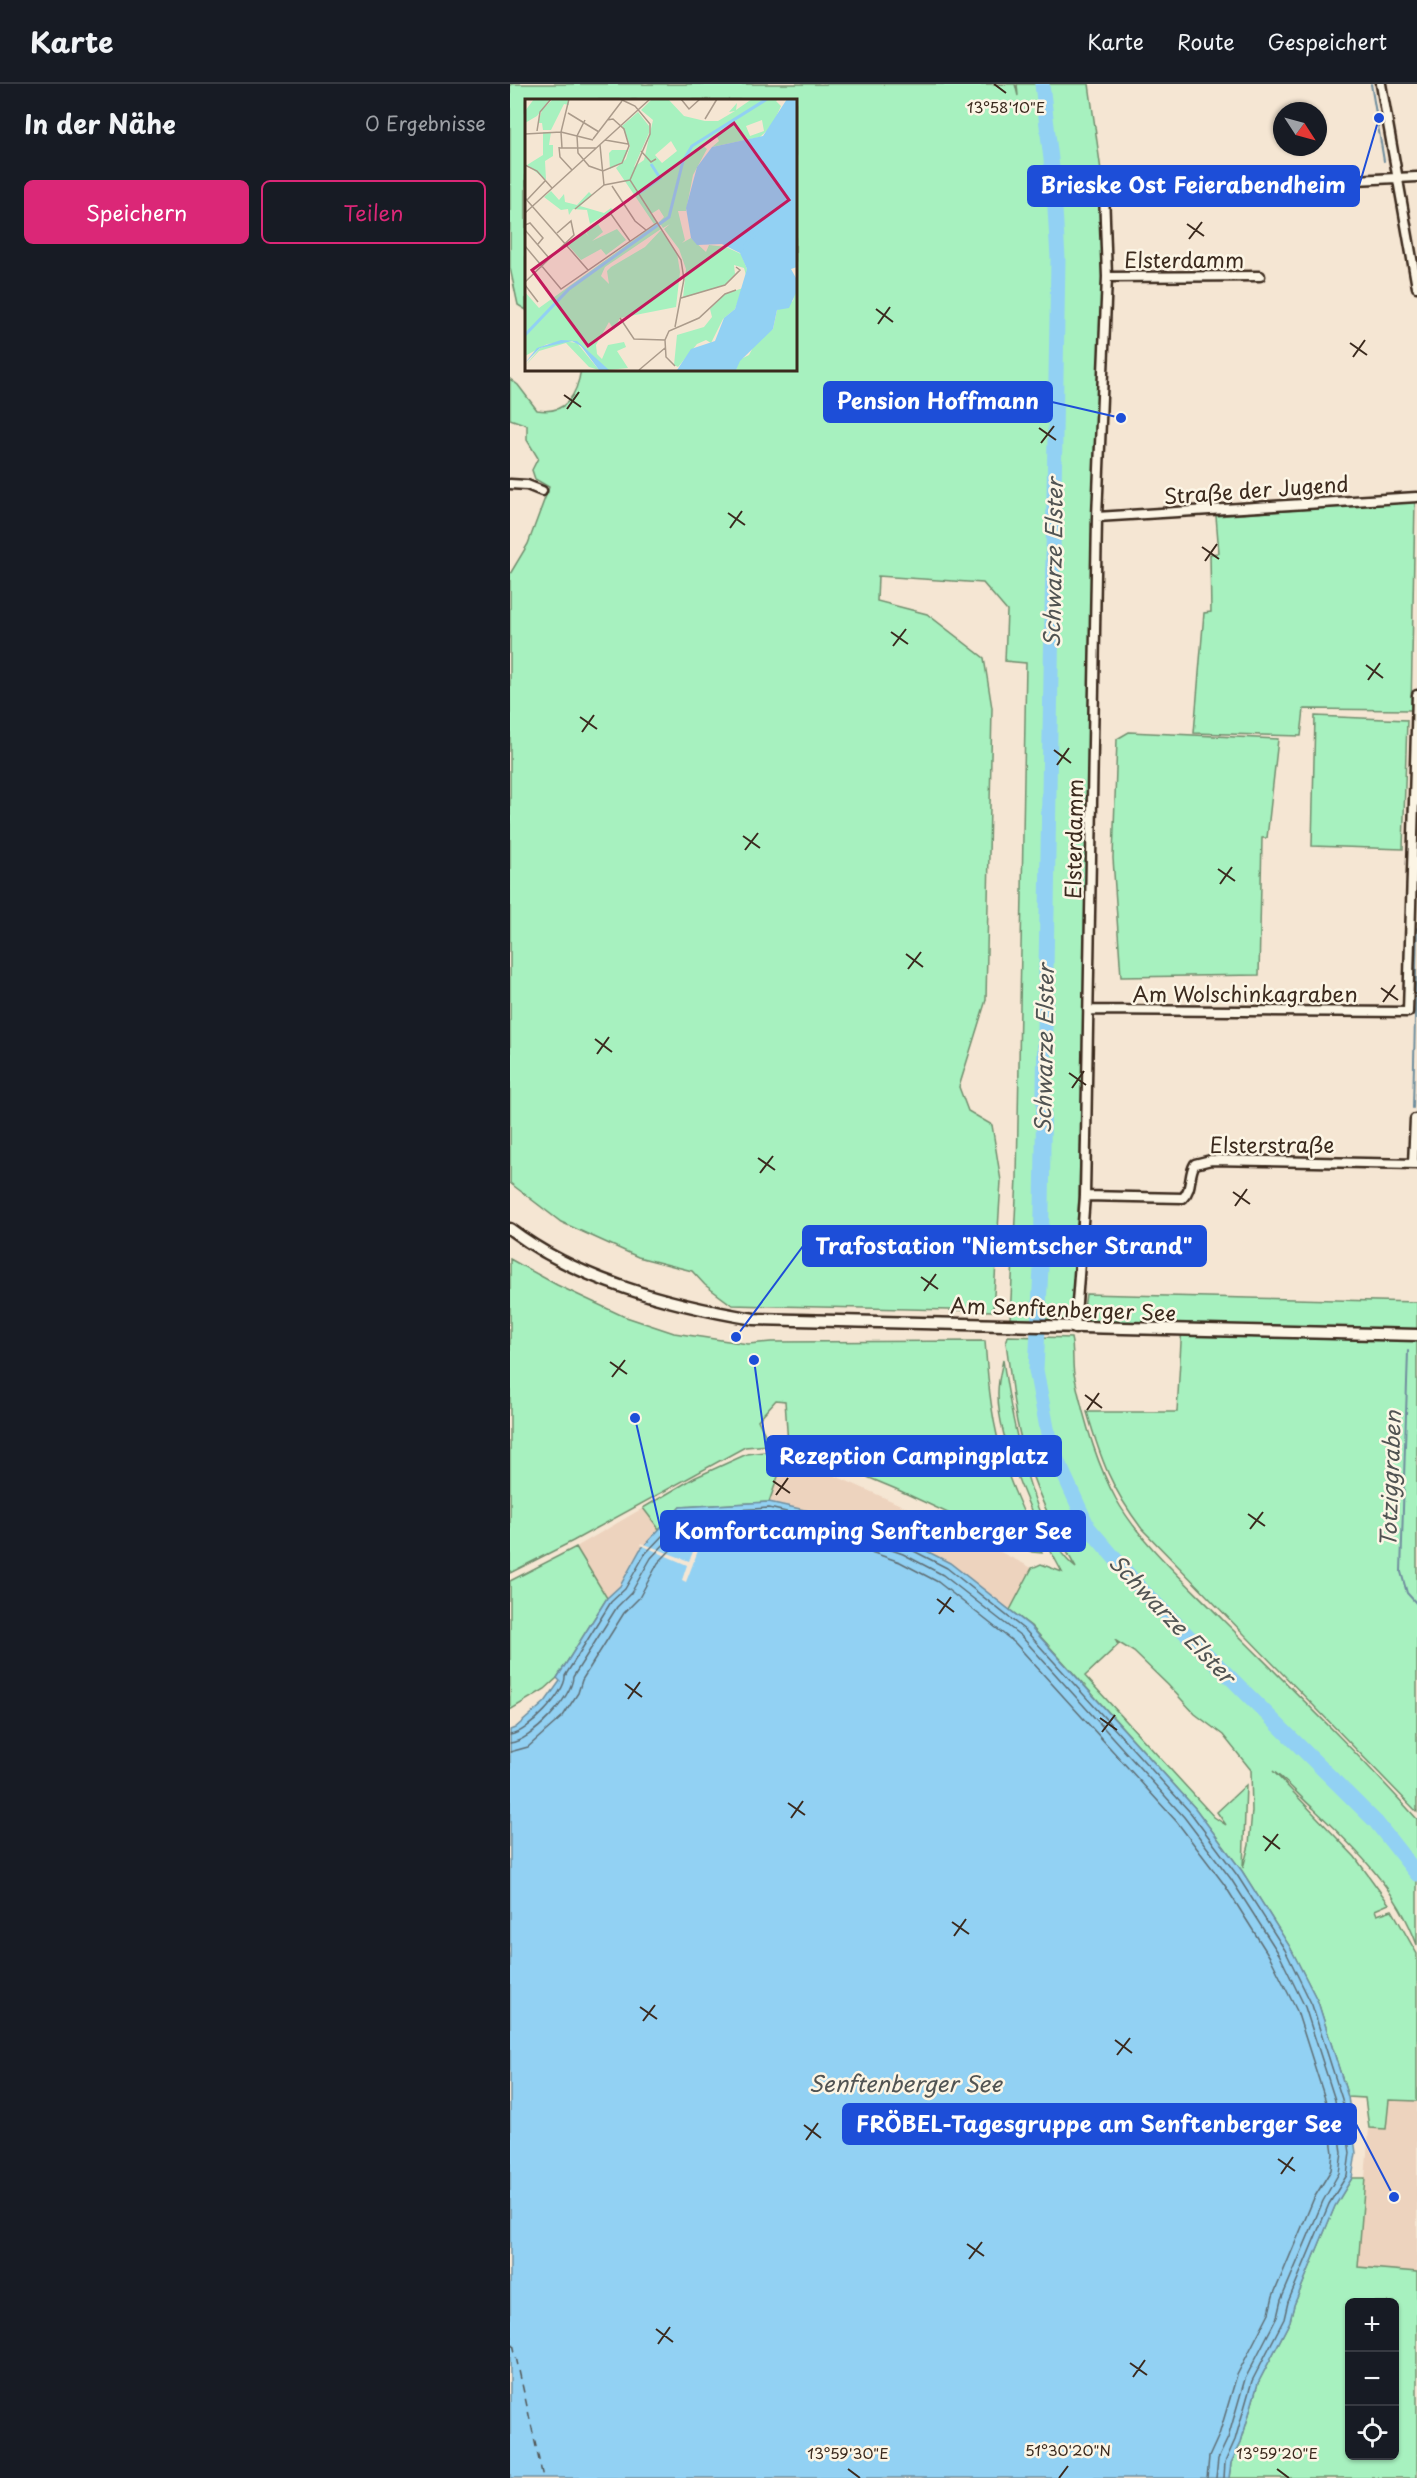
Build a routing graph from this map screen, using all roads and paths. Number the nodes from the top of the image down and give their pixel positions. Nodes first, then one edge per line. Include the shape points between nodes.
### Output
1 (1381, 84) edge
2 (1417, 177) edge
3 (1396, 179) junction
4 (1260, 276) dead end
5 (1107, 277) junction
6 (1416, 282) edge
7 (510, 484) edge
8 (542, 491) dead end
9 (1417, 497) edge
10 (1097, 517) junction
11 (1417, 695) edge
12 (1088, 1010) junction
13 (1415, 1119) dead end
14 (1415, 1164) edge
15 (1085, 1196) junction
16 (510, 1229) edge
17 (1075, 1329) junction
18 (1417, 1335) edge

1 - 3 street
2 - 3 street
3 - 5 street, Elsterdamm via 1104,192
3 - 6 street
4 - 5 street, Elsterdamm
5 - 10 street, Elsterdamm
7 - 8 street
9 - 10 street, Straße der Jugend
10 - 12 street, Elsterdamm
11 - 12 street, Am Wolschinkagraben via 1408,1012
12 - 15 street, Elsterdamm
13 - 14 street, Elsterstraße
14 - 15 street, Elsterstraße via 1211,1160 1195,1164 1190,1189 1183,1198
15 - 17 street, Elsterdamm
16 - 17 street, Am Senftenberger See via 577,1267 654,1298 699,1310 754,1319
17 - 18 street, Am Senftenberger See

